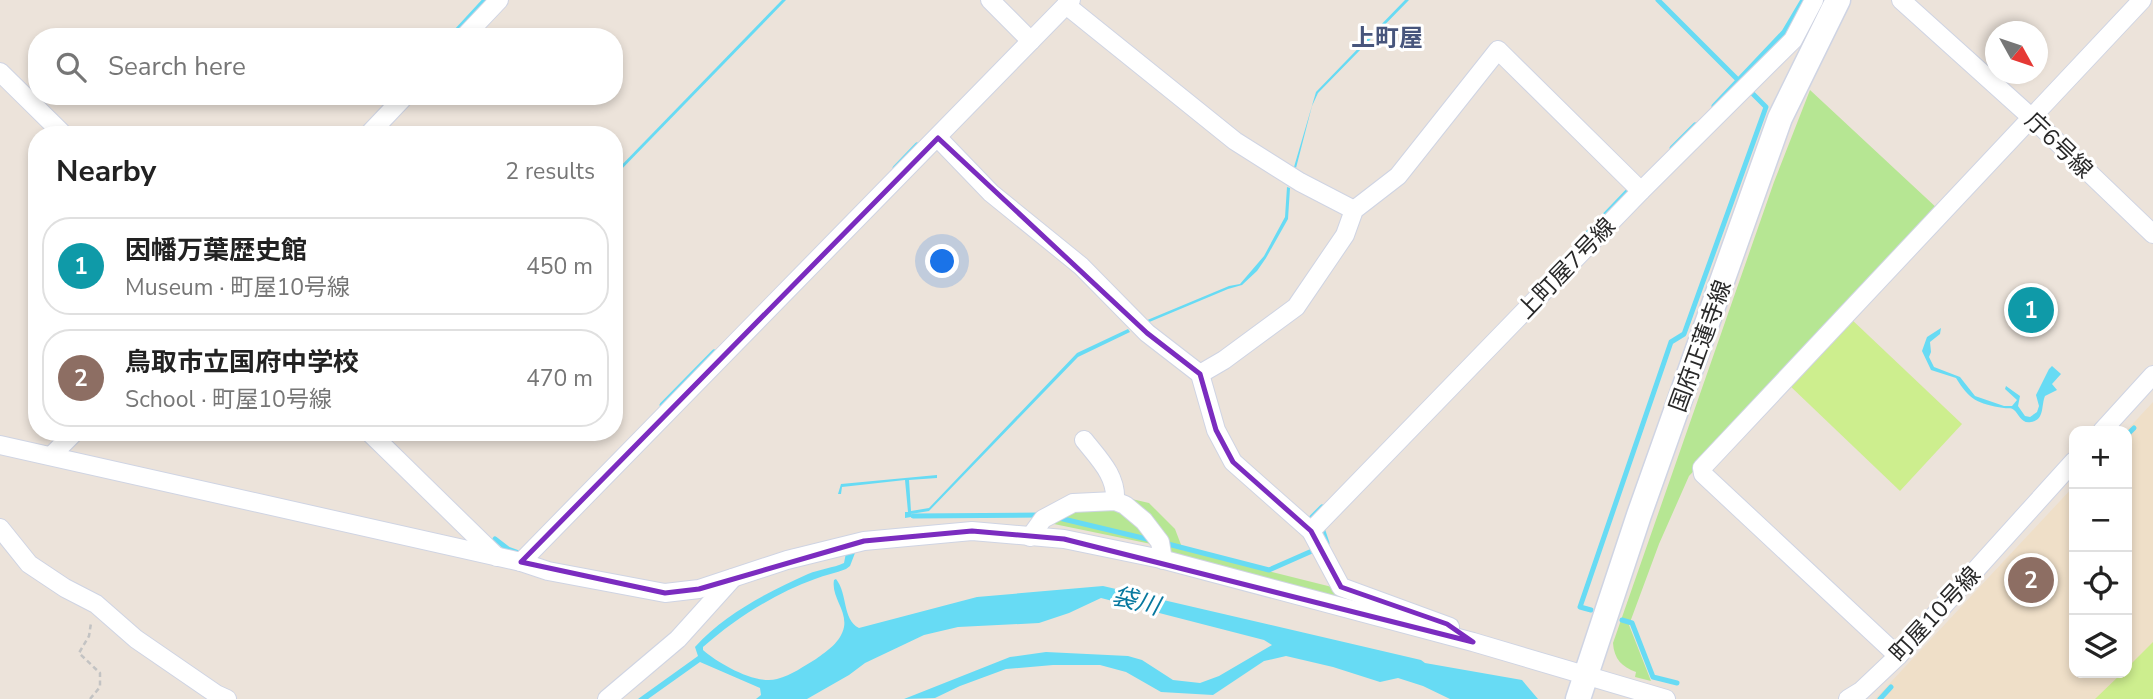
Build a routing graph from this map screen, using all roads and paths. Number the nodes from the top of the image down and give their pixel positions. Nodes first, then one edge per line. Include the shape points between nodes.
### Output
1 (499, 0) edge
2 (990, 0) edge
3 (1814, 0) edge
4 (1838, 0) edge
5 (1901, 0) edge
6 (2142, 0) edge
7 (1069, 3) edge
8 (473, 28) edge
9 (1031, 41) junction
10 (0, 72) edge
11 (28, 100) edge
12 (34, 105) edge
13 (396, 105) edge
14 (2032, 118) junction
15 (55, 126) edge
16 (377, 126) edge
17 (938, 138) junction
18 (1641, 191) junction
19 (1354, 210) junction
20 (2153, 234) edge
21 (1200, 374) junction
22 (2153, 375) edge
23 (2107, 426) edge
24 (1084, 440) dead end
25 (66, 441) edge
26 (378, 441) edge
27 (0, 445) edge
28 (52, 455) junction
29 (2069, 467) edge
30 (1115, 501) junction
31 (0, 528) edge
32 (1311, 530) junction
33 (1030, 537) junction
34 (497, 557) junction
35 (1163, 560) junction
36 (521, 562) junction
37 (733, 577) junction
38 (101, 609) junction
39 (1473, 642) junction
40 (1898, 656) junction
41 (1582, 688) edge
42 (1651, 696) edge
43 (90, 699) edge
44 (227, 699) edge
45 (607, 699) edge
46 (1666, 699) edge
47 (1848, 699) edge

1 - 8 street
2 - 9 street
3 - 18 street, 上町屋7号線 via 1793,40
4 - 41 main road, 国府正蓮寺線 via 1780,118
5 - 14 street, 庁6号線
6 - 14 street
7 - 9 street
7 - 19 street via 1235,141
9 - 17 street
10 - 11 street
12 - 15 street
13 - 16 street
14 - 20 street, 庁6号線
14 - 40 street via 1702,467 1703,474
17 - 21 street via 991,193 1080,266 1147,333
17 - 36 street
18 - 19 street via 1498,50 1398,176
18 - 32 street, 上町屋7号線
19 - 21 street via 1345,235 1296,307
21 - 32 street via 1216,430 1233,462
22 - 23 street
24 - 30 street via 1110,474
25 - 28 street
26 - 34 street
27 - 28 street
28 - 34 street
29 - 40 street, 町屋10号線
30 - 33 street via 1073,503 1043,519
30 - 35 street via 1144,521 1160,542
31 - 38 street via 29,564
32 - 39 street via 1341,587 1447,624
33 - 35 street
33 - 37 street via 972,531 864,541
34 - 36 street
35 - 39 street
36 - 37 street via 665,593 699,589
37 - 45 street via 678,639
38 - 43 path via 91,620 89,636 79,653 100,673 100,687
38 - 44 street via 144,645
39 - 41 street
40 - 47 street, 町屋10号線
41 - 42 street
42 - 46 street

